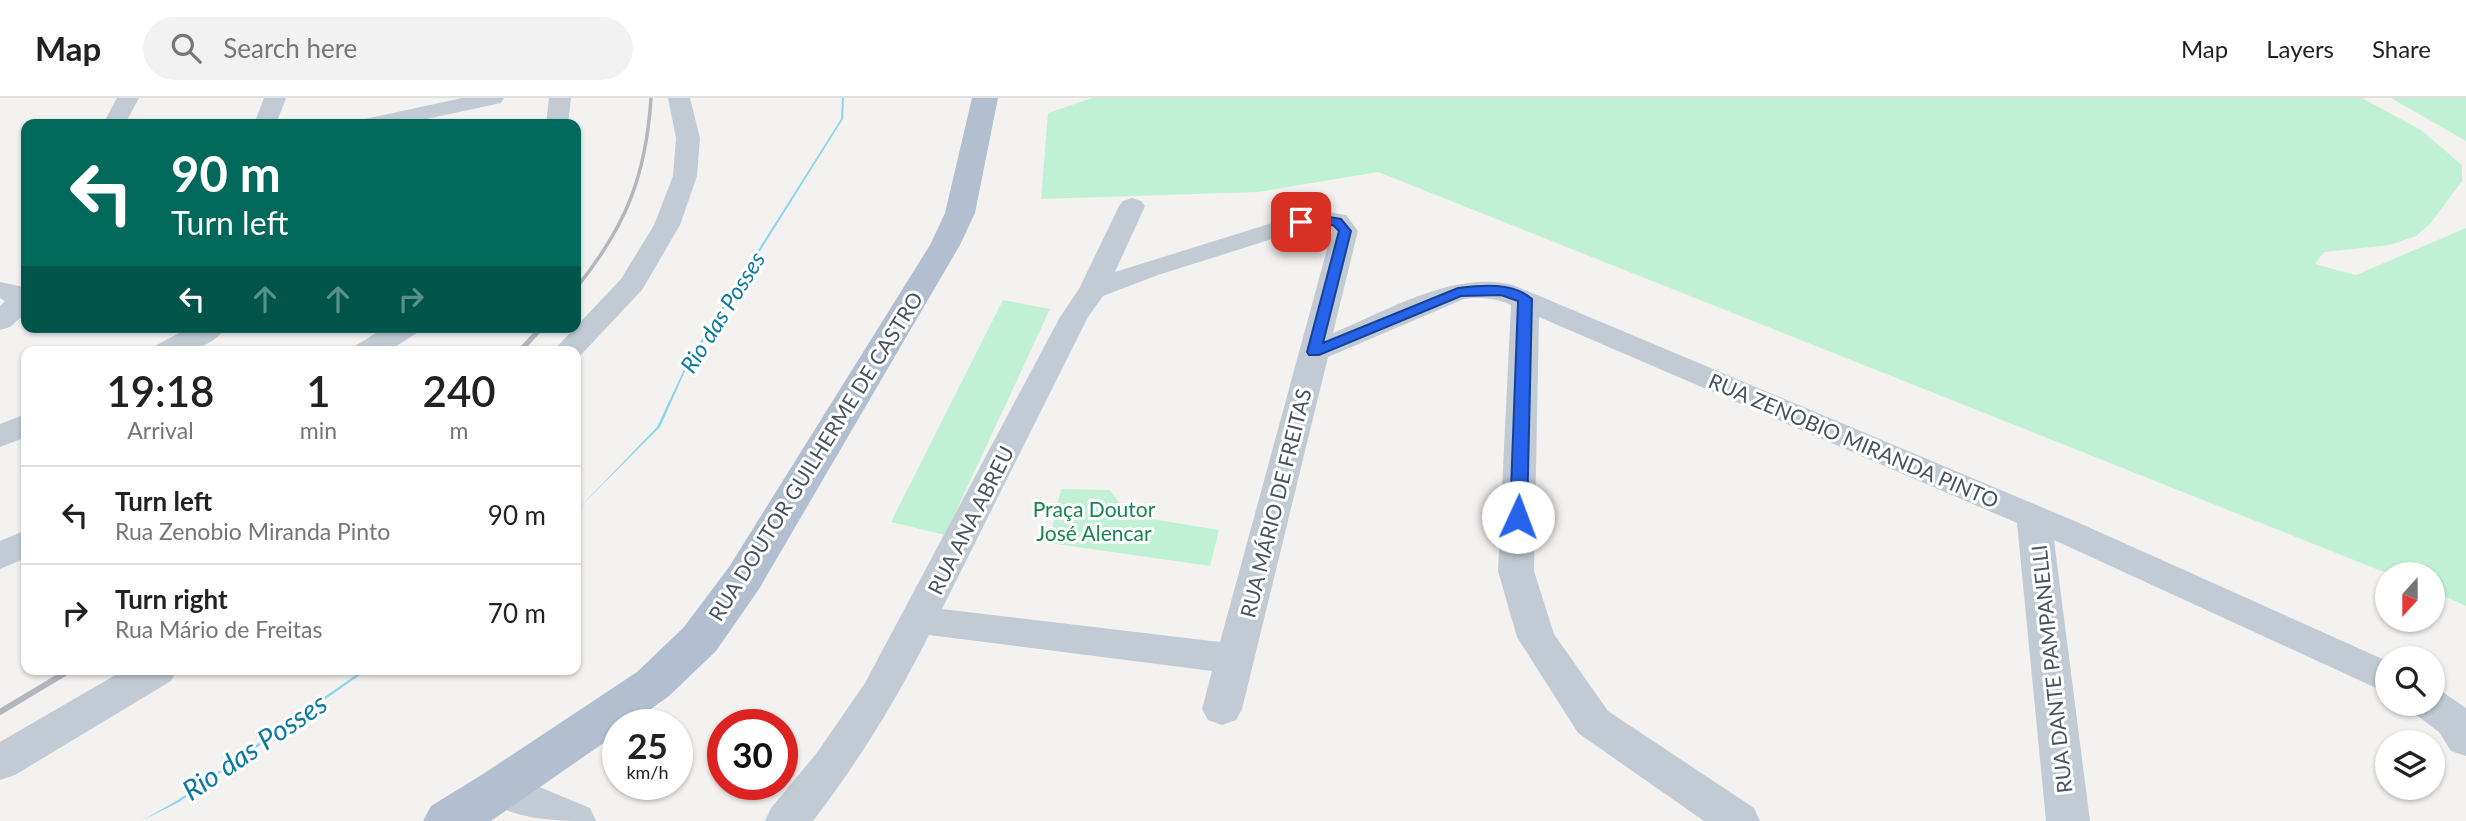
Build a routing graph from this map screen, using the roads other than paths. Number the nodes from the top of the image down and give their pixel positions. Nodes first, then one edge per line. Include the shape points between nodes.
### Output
1 (128, 98) edge
2 (275, 98) edge
3 (493, 98) edge
4 (560, 98) edge
5 (679, 98) edge
6 (985, 98) edge
7 (419, 112) edge
8 (117, 119) edge
9 (267, 119) edge
10 (392, 119) edge
11 (558, 119) edge
12 (1132, 206) dead end
13 (0, 290) edge
14 (1093, 290) junction
15 (1525, 299) junction
16 (0, 321) edge
17 (201, 333) edge
18 (397, 333) edge
19 (177, 346) edge
20 (376, 346) edge
21 (573, 346) edge
22 (1314, 352) junction
23 (21, 426) edge
24 (0, 437) edge
25 (2034, 518) junction
26 (21, 545) edge
27 (0, 557) edge
28 (919, 620) junction
29 (1235, 659) junction
30 (2375, 673) edge
31 (149, 675) edge
32 (1222, 709) dead end
33 (2445, 715) edge
34 (2466, 739) edge
35 (0, 763) edge
36 (500, 789) junction
37 (449, 821) edge
38 (574, 821) edge
39 (788, 821) edge
40 (1738, 821) edge
41 (2068, 821) edge

1 - 8 street
2 - 9 street
3 - 7 street
4 - 11 street
5 - 21 street via 688,138 685,176 667,225 632,284
6 - 36 main road, RUA DOUTOR GUILHERME DE CASTRO via 960,213 946,245 744,578 700,639 653,684
7 - 10 street
12 - 14 street, RUA ANA ABREU
13 - 16 street via 14,293 20,303
14 - 22 street, RUA MÁRIO DE FREITAS via 1301,222 1337,221 1345,231
14 - 28 street, RUA ANA ABREU via 1068,329
15 - 22 street, RUA ZENOBIO MIRANDA PINTO via 1503,291 1458,292
15 - 25 street, RUA ZENOBIO MIRANDA PINTO
15 - 40 street via 1517,571 1536,637 1593,722
17 - 19 street
18 - 20 street
22 - 29 street, RUA MÁRIO DE FREITAS
23 - 24 street
25 - 30 street, RUA ZENOBIO MIRANDA PINTO
25 - 41 street, RUA DANTE PAMPANELLI
26 - 27 street
28 - 29 street
28 - 39 street, RUA ANA ABREU via 880,693
29 - 32 street, RUA MÁRIO DE FREITAS
31 - 35 street
33 - 34 street
36 - 37 main road, RUA DOUTOR GUILHERME DE CASTRO
36 - 38 street

